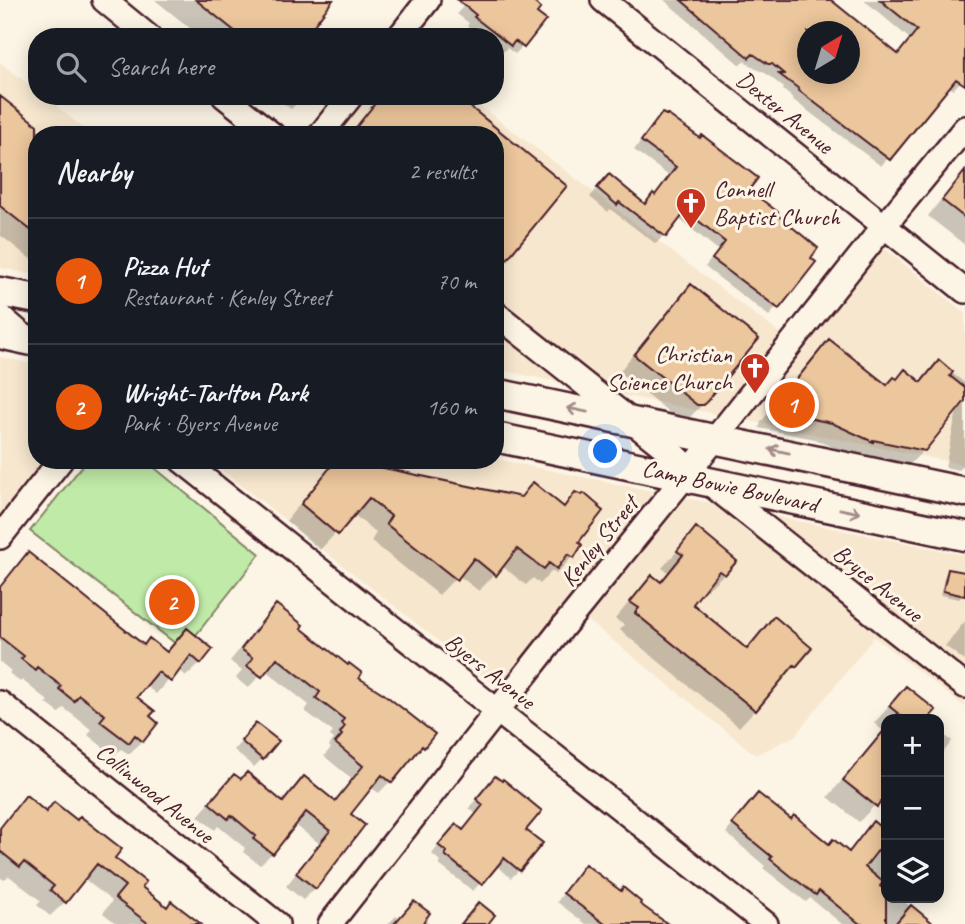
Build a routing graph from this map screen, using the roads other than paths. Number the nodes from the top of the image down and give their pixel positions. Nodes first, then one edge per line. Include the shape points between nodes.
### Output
1 (104, 0) edge
2 (428, 0) edge
3 (603, 0) edge
4 (138, 28) edge
5 (406, 28) edge
6 (235, 105) edge
7 (344, 105) edge
8 (262, 126) edge
9 (327, 126) edge
10 (965, 128) edge
11 (884, 226) junction
12 (965, 291) edge
13 (0, 292) edge
14 (28, 297) edge
15 (0, 316) edge
16 (504, 320) edge
17 (0, 334) edge
18 (28, 338) edge
19 (28, 341) edge
20 (504, 395) edge
21 (633, 422) junction
22 (716, 438) junction
23 (504, 439) edge
24 (54, 469) edge
25 (192, 469) edge
26 (694, 475) junction
27 (965, 492) edge
28 (965, 536) edge
29 (0, 537) edge
30 (965, 686) edge
31 (0, 703) edge
32 (497, 710) junction
33 (276, 924) edge
34 (330, 924) edge
35 (766, 924) edge

1 - 4 street
2 - 5 street
3 - 11 street, Dexter Avenue
6 - 8 street
7 - 9 street
10 - 11 street, Kenley Street
11 - 12 street, Dexter Avenue
11 - 22 street, Kenley Street
13 - 14 main road
15 - 18 street
16 - 21 street, Bryce Avenue
17 - 19 main road
21 -> 20 main road, Camp Bowie Boulevard
21 - 22 main road, Camp Bowie Boulevard
21 - 26 street, Bryce Avenue
22 - 26 street, Kenley Street
27 -> 22 main road, Camp Bowie Boulevard
23 - 26 main road, Camp Bowie Boulevard
24 - 29 street
25 - 32 street, Byers Avenue
26 -> 28 main road, Camp Bowie Boulevard
26 - 30 street, Bryce Avenue
26 - 32 street, Kenley Street
31 - 33 street, Collinwood Avenue
32 - 34 street, Kenley Street
32 - 35 street, Byers Avenue

